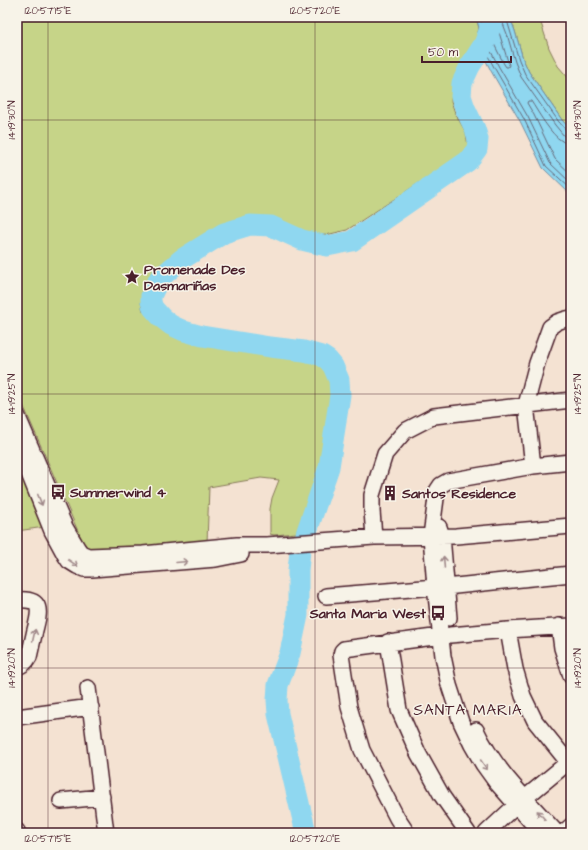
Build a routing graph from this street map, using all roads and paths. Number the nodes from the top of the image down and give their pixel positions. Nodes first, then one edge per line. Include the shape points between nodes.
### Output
1 (571, 318) edge
2 (571, 400) edge
3 (526, 405) junction
4 (17, 415) edge
5 (22, 451) edge
6 (533, 466) junction
7 (571, 467) edge
8 (28, 469) edge
9 (571, 526) edge
10 (437, 536) junction
11 (374, 537) junction
12 (571, 574) edge
13 (441, 587) junction
14 (326, 596) dead end
15 (17, 600) edge
16 (565, 626) edge
17 (508, 630) junction
18 (445, 636) junction
19 (388, 642) junction
20 (17, 667) edge
21 (571, 676) edge
22 (88, 688) dead end
23 (91, 707) junction
24 (17, 717) edge
25 (570, 761) edge
26 (102, 796) junction
27 (61, 801) dead end
28 (521, 801) junction
29 (571, 826) edge
30 (106, 833) edge
31 (407, 833) edge
32 (468, 833) edge
33 (486, 833) edge
34 (541, 833) edge
35 (557, 833) edge
36 (563, 833) edge

1 - 3 street via 550,327
2 - 3 street
3 - 6 street
3 - 11 street via 434,416 405,431 385,454 372,495
4 - 5 street
5 - 8 street
6 - 7 street
6 - 10 street via 448,481 441,485 436,491 434,514
8 - 11 street via 52,531 69,561 84,569 216,559 271,545
9 - 10 street
10 - 11 street
10 - 13 street
12 - 13 street
13 - 14 street
13 - 18 street
20 -> 15 street via 22,666 29,658 39,610 31,601
16 - 17 street
16 - 21 street via 562,648
17 - 18 street
17 - 25 street via 523,696 535,721
18 - 19 street
18 - 28 street via 444,663 461,722 483,764 496,782
19 - 31 street via 344,649 341,655 349,707 362,750 396,818
19 - 32 street via 399,710 418,753 442,796
22 - 23 street
23 - 24 street
23 - 26 street
25 - 28 street
26 - 27 street
26 - 30 street
28 - 33 street
28 - 34 street
35 -> 28 street
29 - 36 street

